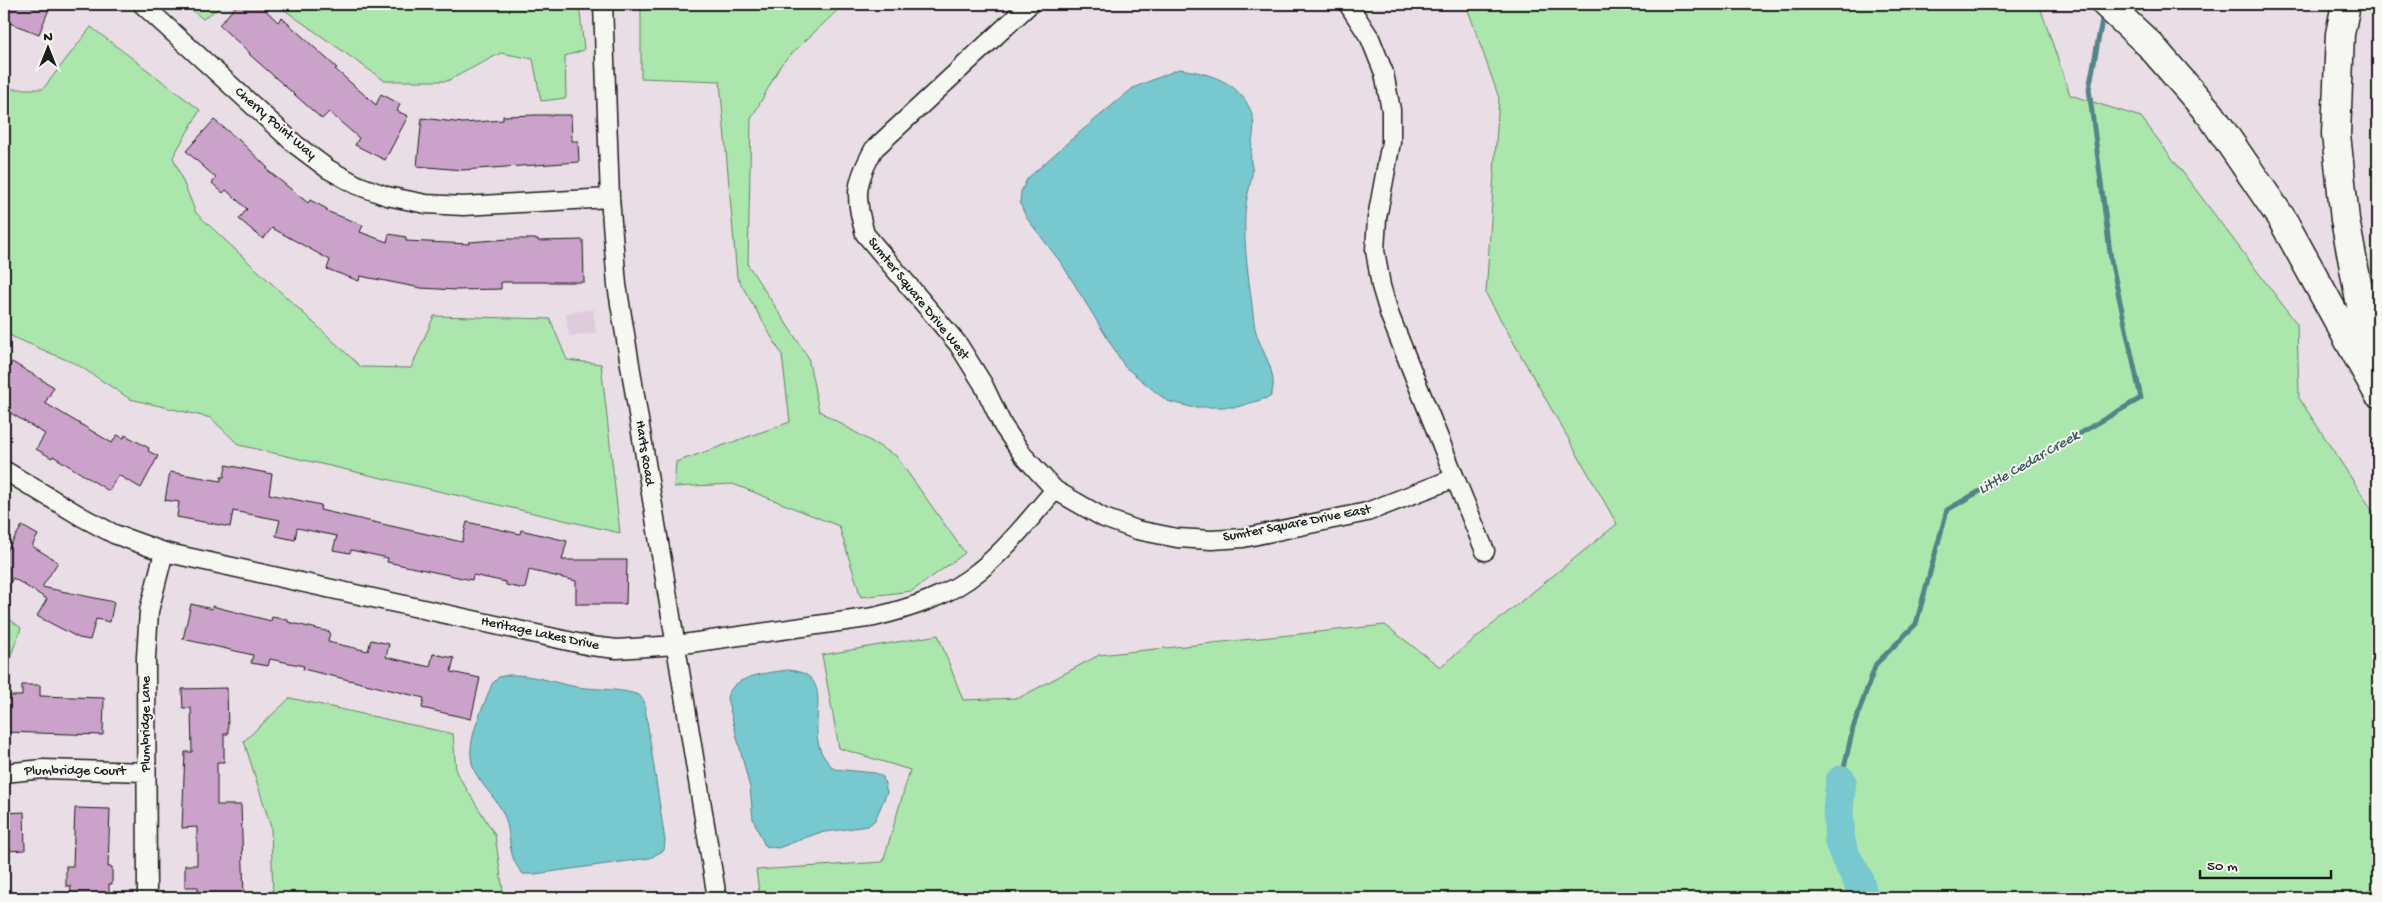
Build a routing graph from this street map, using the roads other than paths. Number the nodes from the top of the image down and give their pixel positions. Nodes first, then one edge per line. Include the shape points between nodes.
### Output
1 (142, 4) edge
2 (603, 4) edge
3 (1030, 4) edge
4 (1348, 4) edge
5 (2106, 4) edge
6 (2346, 4) edge
7 (610, 198) junction
8 (2378, 392) edge
9 (4, 470) edge
10 (1455, 478) junction
11 (1055, 490) junction
12 (1485, 550) dead end
13 (164, 552) junction
14 (676, 645) junction
15 (146, 772) junction
16 (4, 773) edge
17 (147, 898) edge
18 (718, 898) edge

1 - 7 street, Cherry Point Way via 296,145 328,169 357,185 426,204 463,206
2 - 7 street, Harts Road
3 - 11 street, Sumter Square Drive West via 874,149 863,168 857,190 865,234 958,344 1023,455
4 - 10 street via 1370,38 1384,73 1390,110 1391,142 1377,218 1375,250 1381,286
5 - 8 highway via 2150,45 2211,115 2282,219
6 - 8 highway via 2340,34 2336,134 2346,220
7 - 14 street, Harts Road via 617,285
9 - 13 street, Heritage Lakes Drive via 82,518 114,534
10 - 11 street, Sumter Square Drive East via 1367,512 1243,538 1212,540 1177,538 1136,530 1104,518
10 - 12 street
11 - 14 street, Heritage Lakes Drive via 1008,544 978,572 942,594 906,609 874,617
13 - 14 street, Heritage Lakes Drive via 591,646 617,649
13 - 15 street, Plumbridge Lane via 150,611 146,657
14 - 18 street, Harts Road
15 - 16 street, Plumbridge Court via 43,769
15 - 17 street, Plumbridge Lane

